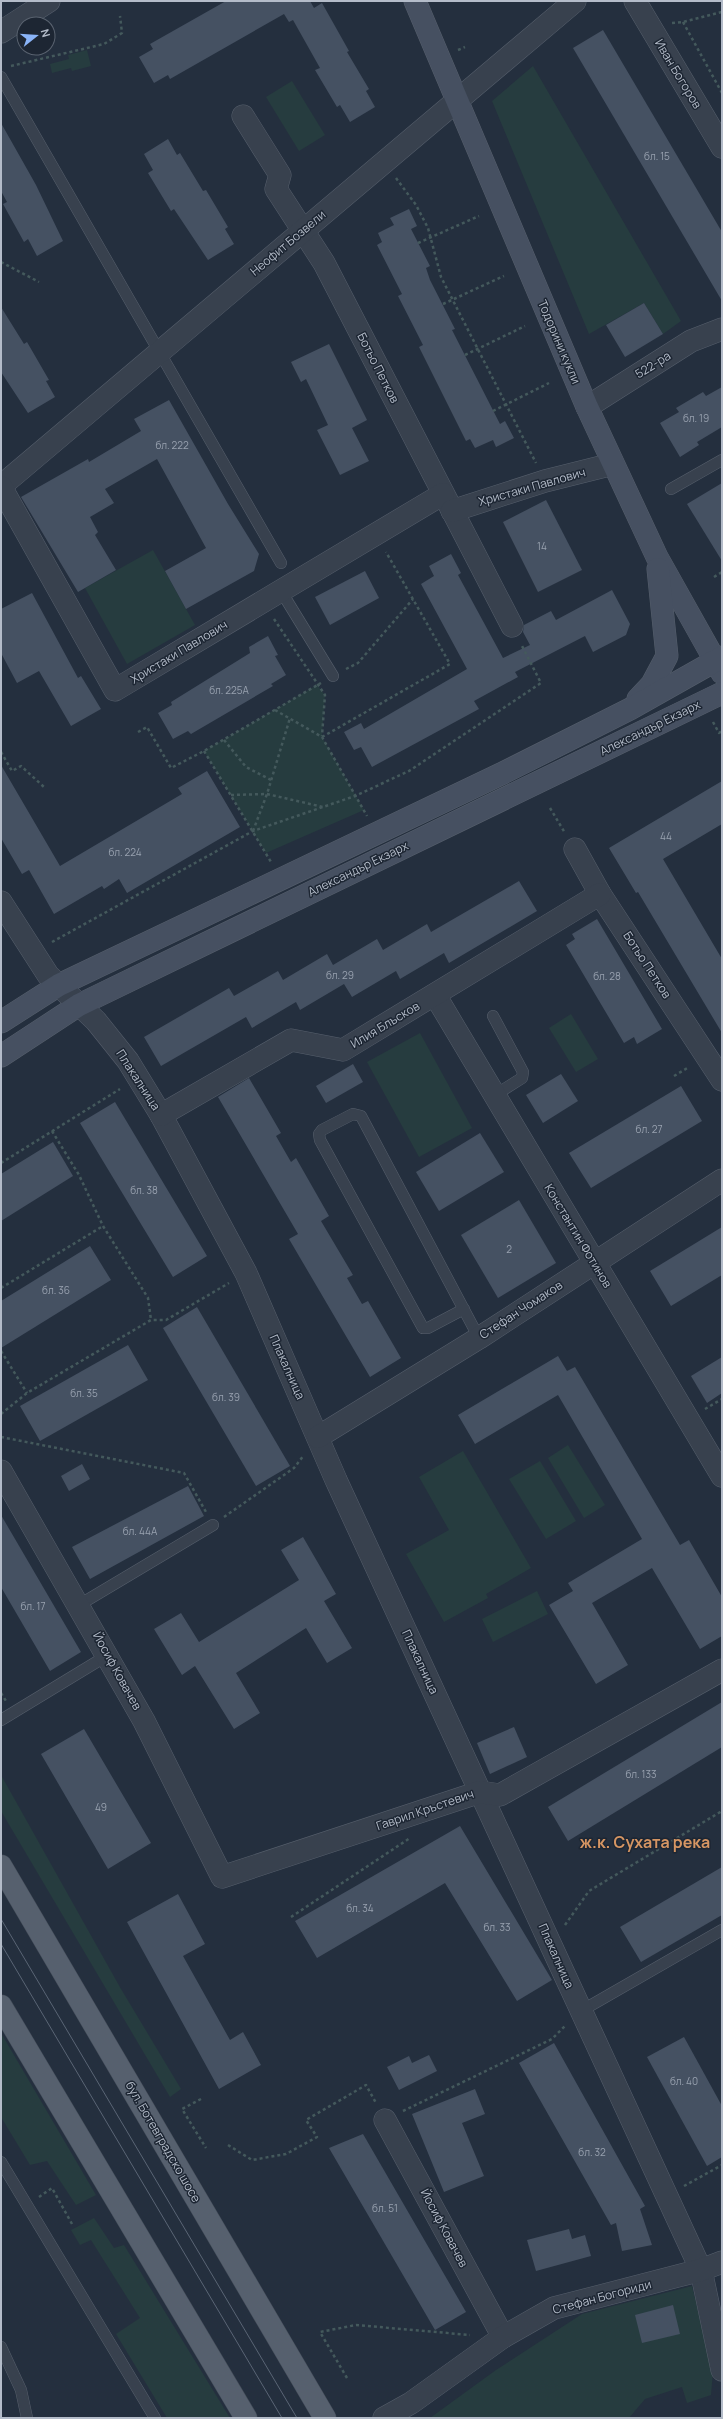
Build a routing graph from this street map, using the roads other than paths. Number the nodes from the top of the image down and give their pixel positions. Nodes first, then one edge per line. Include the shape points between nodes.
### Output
1 (49, 1) edge
2 (416, 1) edge
3 (575, 1) edge
4 (635, 1) edge
5 (1, 32) edge
6 (1, 77) edge
7 (457, 100) junction
8 (243, 116) dead end
9 (722, 147) edge
10 (304, 230) junction
11 (722, 329) edge
12 (159, 351) junction
13 (587, 407) junction
14 (722, 460) edge
15 (613, 464) junction
16 (1, 486) edge
17 (671, 489) dead end
18 (447, 503) junction
19 (657, 557) junction
20 (281, 563) dead end
21 (272, 596) junction
22 (512, 626) road end
23 (720, 664) edge
24 (333, 676) road end
25 (722, 693) edge
26 (630, 709) junction
27 (575, 849) road end
28 (600, 894) junction
29 (1, 902) edge
30 (59, 985) junction
31 (434, 995) junction
32 (79, 1004) junction
33 (493, 1016) dead end
34 (1, 1022) edge
35 (1, 1056) edge
36 (722, 1080) edge
37 (494, 1095) junction
38 (161, 1115) junction
39 (722, 1180) edge
40 (594, 1263) junction
41 (464, 1309) junction
42 (479, 1338) junction
43 (318, 1437) junction
44 (1, 1471) edge
45 (722, 1476) edge
46 (213, 1525) road end
47 (79, 1605) junction
48 (108, 1655) junction
49 (722, 1670) edge
50 (1, 1720) edge
51 (480, 1792) junction
52 (1, 1866) edge
53 (222, 1877) joint
54 (722, 1930) edge
55 (1, 2006) edge
56 (581, 2011) junction
57 (385, 2120) road end
58 (1, 2162) edge
59 (722, 2262) edge
60 (701, 2270) junction
61 (503, 2337) junction
62 (1, 2347) edge
63 (722, 2370) edge
64 (407, 2411) edge
65 (328, 2415) edge
66 (27, 2418) edge
67 (155, 2418) edge
68 (246, 2418) edge
69 (384, 2418) edge

1 - 5 street
2 - 7 street, Тодорини кукли
3 - 7 street, Неофит Бозвели
4 - 9 street, Иван Богоров
6 - 12 lane
7 - 10 street, Неофит Бозвели
7 - 13 street, Тодорини кукли
8 - 10 street, Ботьо Петков via 280,174 276,189
10 - 12 street, Неофит Бозвели
10 - 18 street, Ботьо Петков via 324,263
11 - 13 street, 522-ра via 691,341
12 - 16 street, Неофит Бозвели
12 - 20 lane
13 - 15 street, Тодорини кукли
14 - 17 lane
15 - 18 street, Христаки Павлович
15 - 19 street, Тодорини кукли
16 - 21 street, Христаки Павлович via 115,690
18 - 21 street, Христаки Павлович via 376,534
18 - 22 street, Ботьо Петков
19 - 23 street, Тодорини кукли
19 - 26 street via 667,656 652,684
21 - 24 lane
23 - 26 street, Александър Екзарх
25 - 32 street, Александър Екзарх
26 - 30 street, Александър Екзарх via 503,773
27 - 28 street, Ботьо Петков
28 - 31 street, Илия Блъсков
28 - 36 street, Ботьо Петков
29 - 30 street, Плакалница via 48,975
30 - 32 street, Плакалница
30 - 34 street, Александър Екзарх
31 - 37 street, Константин Фотинов
31 - 38 street, Илия Блъсков via 343,1050 291,1040
32 - 35 street, Александър Екзарх
32 - 38 street, Плакалница via 96,1021 138,1078
33 - 37 lane via 523,1072 522,1078
37 - 40 street, Константин Фотинов
38 - 43 street, Плакалница via 246,1273
39 - 40 street, Стефан Чомаков
40 - 42 street, Стефан Чомаков
40 - 45 street, Константин Фотинов
41 - 41 lane via 361,1116 353,1114 322,1130 319,1134 320,1140 423,1328 428,1328
41 - 42 lane
42 - 43 street, Стефан Чомаков
43 - 51 street, Плакалница
44 - 47 street, Йосиф Ковачев
46 - 47 lane
47 - 48 street, Йосиф Ковачев
48 - 50 lane
48 - 53 street, Йосиф Ковачев via 144,1720
49 - 51 street, Гаврил Кръстевич via 500,1796
51 - 53 street, Гаврил Кръстевич
51 - 56 street, Плакалница
52 - 65 main road, бул. Ботевградско шосе
54 - 56 lane
55 - 68 main road
56 - 60 street, Плакалница
57 - 61 street, Йосиф Ковачев
58 - 67 lane
59 - 60 street, Стефан Богориди
60 - 61 street, Стефан Богориди via 554,2308
60 - 63 street, Плакалница
61 - 64 street, Стефан Богориди
62 - 66 lane via 21,2390
64 - 69 street, Стефан Богориди

